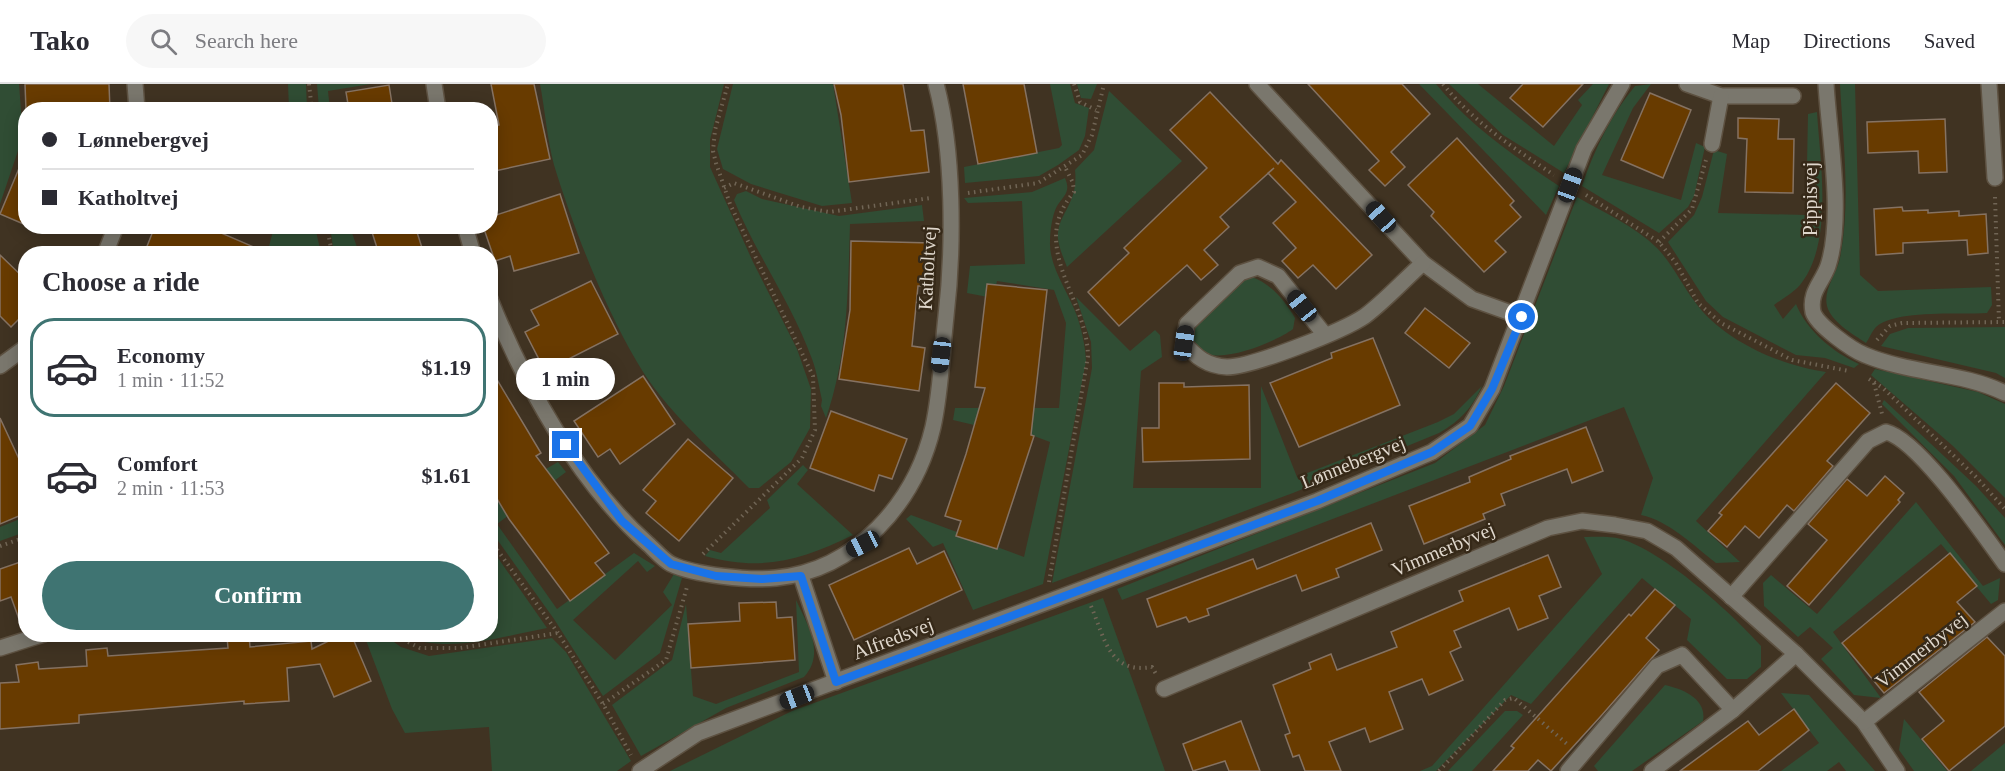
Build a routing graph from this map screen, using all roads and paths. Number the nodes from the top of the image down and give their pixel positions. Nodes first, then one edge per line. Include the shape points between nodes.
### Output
1 (135, 84) edge
2 (309, 84) edge
3 (434, 84) edge
4 (728, 84) edge
5 (936, 84) edge
6 (1074, 84) edge
7 (1104, 84) edge
8 (1257, 84) edge
9 (1443, 84) edge
10 (1622, 84) edge
11 (1687, 84) edge
12 (1826, 84) edge
13 (1989, 84) edge
14 (1721, 96) junction
15 (1793, 96) dead end
16 (136, 102) edge
17 (311, 102) edge
18 (437, 102) edge
19 (1096, 110) junction
20 (1712, 144) joint
21 (1065, 167) junction
22 (1995, 178) joint
23 (1570, 185) junction
24 (724, 188) junction
25 (949, 196) junction
26 (1659, 242) junction
27 (1423, 263) junction
28 (1522, 317) junction
29 (498, 318) edge
30 (1999, 322) junction
31 (2005, 322) edge
32 (1325, 335) junction
33 (18, 352) edge
34 (1868, 357) junction
35 (1792, 360) dead end
36 (0, 366) edge
37 (1874, 382) dead end
38 (2005, 393) edge
39 (1886, 432) junction
40 (18, 540) edge
41 (0, 546) edge
42 (498, 551) edge
43 (2005, 564) edge
44 (1133, 569) joint
45 (696, 570) junction
46 (801, 576) junction
47 (1084, 588) junction
48 (1731, 597) junction
49 (1054, 600) junction
50 (2005, 611) edge
51 (558, 633) junction
52 (19, 642) edge
53 (408, 642) edge
54 (0, 648) edge
55 (1796, 654) junction
56 (836, 682) junction
57 (1164, 689) joint
58 (603, 704) junction
59 (1733, 710) junction
60 (1864, 722) junction
61 (1581, 756) junction
62 (637, 766) edge
63 (1439, 771) edge
64 (1568, 771) edge
65 (1652, 771) edge
66 (1897, 771) edge

1 - 16 street
2 - 17 path
3 - 18 street
4 - 24 path via 713,151
5 - 25 street, Katholtvej via 945,117
6 - 19 path via 1080,102
7 - 19 path
8 - 27 street
9 - 23 path via 1473,116 1510,146
10 - 23 street, Lønnebergvej via 1584,149
11 - 14 street
12 - 34 street, Pippisvej via 1835,216 1828,266 1811,298 1814,315 1838,338
13 - 22 street
14 - 15 street
14 - 20 street
19 - 21 path via 1092,135 1082,155
20 - 26 path via 1692,209
21 - 25 path via 1038,183
21 - 49 path via 1074,192 1063,205 1056,224 1055,247 1088,340 1088,356 1049,584
22 - 30 path
23 - 26 path
23 - 28 street, Lønnebergvej
24 - 25 path via 734,183 801,207 829,212
24 - 45 path via 813,376 815,430 802,458 705,549
25 - 46 street, Katholtvej via 952,252 946,320 933,426 917,472 894,512 863,544
26 - 35 path via 1676,263 1698,303 1721,323
27 - 28 street via 1472,299
27 - 32 street via 1364,316
28 - 44 street, Lønnebergvej via 1492,389 1470,426 1432,452 1317,501
29 - 45 street, Katholtvej via 510,347 566,445 622,521 671,564
30 - 31 path
30 - 34 path via 1890,326
32 - 32 street via 1278,276 1258,267 1240,273 1187,324 1184,343 1199,360 1227,367 1274,355
33 - 36 street
34 - 38 street, Pippisvej via 1901,369 1986,383
37 - 39 path
39 - 43 street via 1896,434 1911,449 1964,508
39 - 48 street via 1868,441
40 - 41 path
42 - 51 path
44 - 47 street, Alfredsvej
45 - 46 street, Katholtvej via 716,576 762,579
45 - 58 path via 685,591 666,660
46 - 56 street
47 - 49 street, Alfredsvej
47 - 57 path via 1116,658 1134,670 1152,667
48 - 55 street, Vimmerbyvej
48 - 57 street, Vimmerbyvej via 1676,548 1647,531 1582,521 1548,528
49 - 56 street, Alfredsvej
50 - 60 street, Vimmerbyvej
51 - 53 path via 460,648 420,648
51 - 58 path
52 - 54 street
55 - 59 street
55 - 60 street, Vimmerbyvej
56 - 62 street, Alfredsvej via 698,733
58 - 62 path
59 - 61 street via 1682,655 1657,666
59 - 65 street
60 - 66 street, Vimmerbyvej
61 - 63 path via 1514,698 1505,700
61 - 64 street

